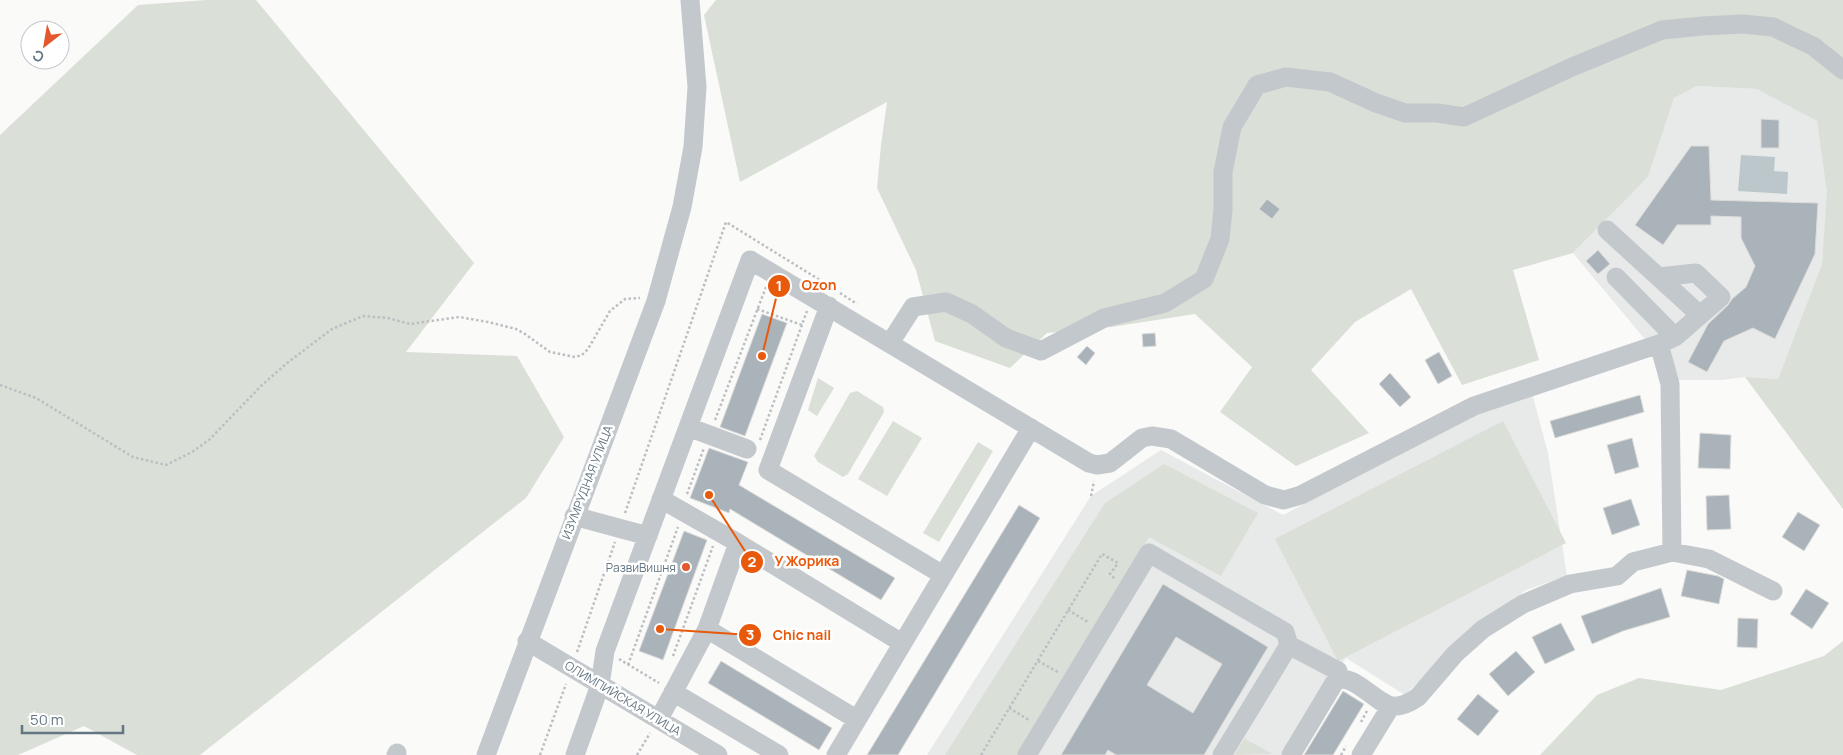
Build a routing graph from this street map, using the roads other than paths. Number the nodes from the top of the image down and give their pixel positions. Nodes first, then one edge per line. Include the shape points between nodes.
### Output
1 (690, 0) edge
2 (1843, 70) edge
3 (1607, 230) dead end
4 (1616, 277) dead end
5 (1659, 277) junction
6 (829, 306) junction
7 (1700, 315) junction
8 (1667, 340) junction
9 (890, 343) junction
10 (688, 427) junction
11 (1031, 428) junction
12 (753, 446) road end
13 (661, 499) junction
14 (574, 516) junction
15 (648, 536) junction
16 (738, 543) junction
17 (1672, 552) junction
18 (943, 575) junction
19 (1773, 591) dead end
20 (706, 629) junction
21 (527, 641) junction
22 (902, 643) junction
23 (1288, 645) junction
24 (1336, 676) junction
25 (600, 684) junction
26 (674, 692) junction
27 (1391, 706) junction
28 (856, 719) junction
29 (655, 726) junction
30 (486, 755) edge
31 (575, 755) edge
32 (718, 755) edge
33 (779, 755) edge
34 (836, 755) edge
35 (1027, 755) edge
36 (1222, 755) edge
37 (1291, 755) edge
38 (1361, 755) edge

1 - 14 street, ИЗУМРУДНАЯ УЛИЦА via 697,87 693,147 682,207 656,301
2 - 9 street via 1813,46 1773,27 1743,24 1662,30 1464,117 1405,113 1330,82 1286,77 1257,85 1232,127 1223,172 1220,239 1204,279 1164,303 1104,318 1042,351 1006,338 972,314 946,302 913,307
3 - 5 street
4 - 8 street
5 - 7 street
5 - 7 street via 1696,273 1721,297
6 - 9 street
6 - 10 street via 750,260
6 - 18 street via 768,470
7 - 8 street
8 - 11 street via 1474,406 1301,495 1284,500 1265,495 1171,439 1142,438 1110,463 1098,465 1089,463
8 - 17 street
9 - 11 street
10 - 12 street
10 - 13 street
11 - 18 street
13 - 15 street
13 - 16 street
14 - 15 street
14 - 21 street, ИЗУМРУДНАЯ УЛИЦА
15 - 25 street via 605,651
16 - 20 street
16 - 22 street
17 - 19 street via 1709,559
17 - 27 street via 1633,562 1617,576 1570,584 1523,604 1483,629 1455,654 1418,697
18 - 22 street
20 - 26 street
20 - 28 street
21 - 25 street, ОЛИМПИЙСКАЯ УЛИЦА
21 - 30 street, ИЗУМРУДНАЯ УЛИЦА
22 - 28 street
23 - 24 street
23 - 35 street via 1285,632 1149,552
23 - 36 street
24 - 27 street
24 - 37 street
25 - 29 street, ОЛИМПИЙСКАЯ УЛИЦА
25 - 31 street
26 - 29 street
26 - 33 street
27 - 38 street
28 - 34 street
29 - 32 street, ОЛИМПИЙСКАЯ УЛИЦА

